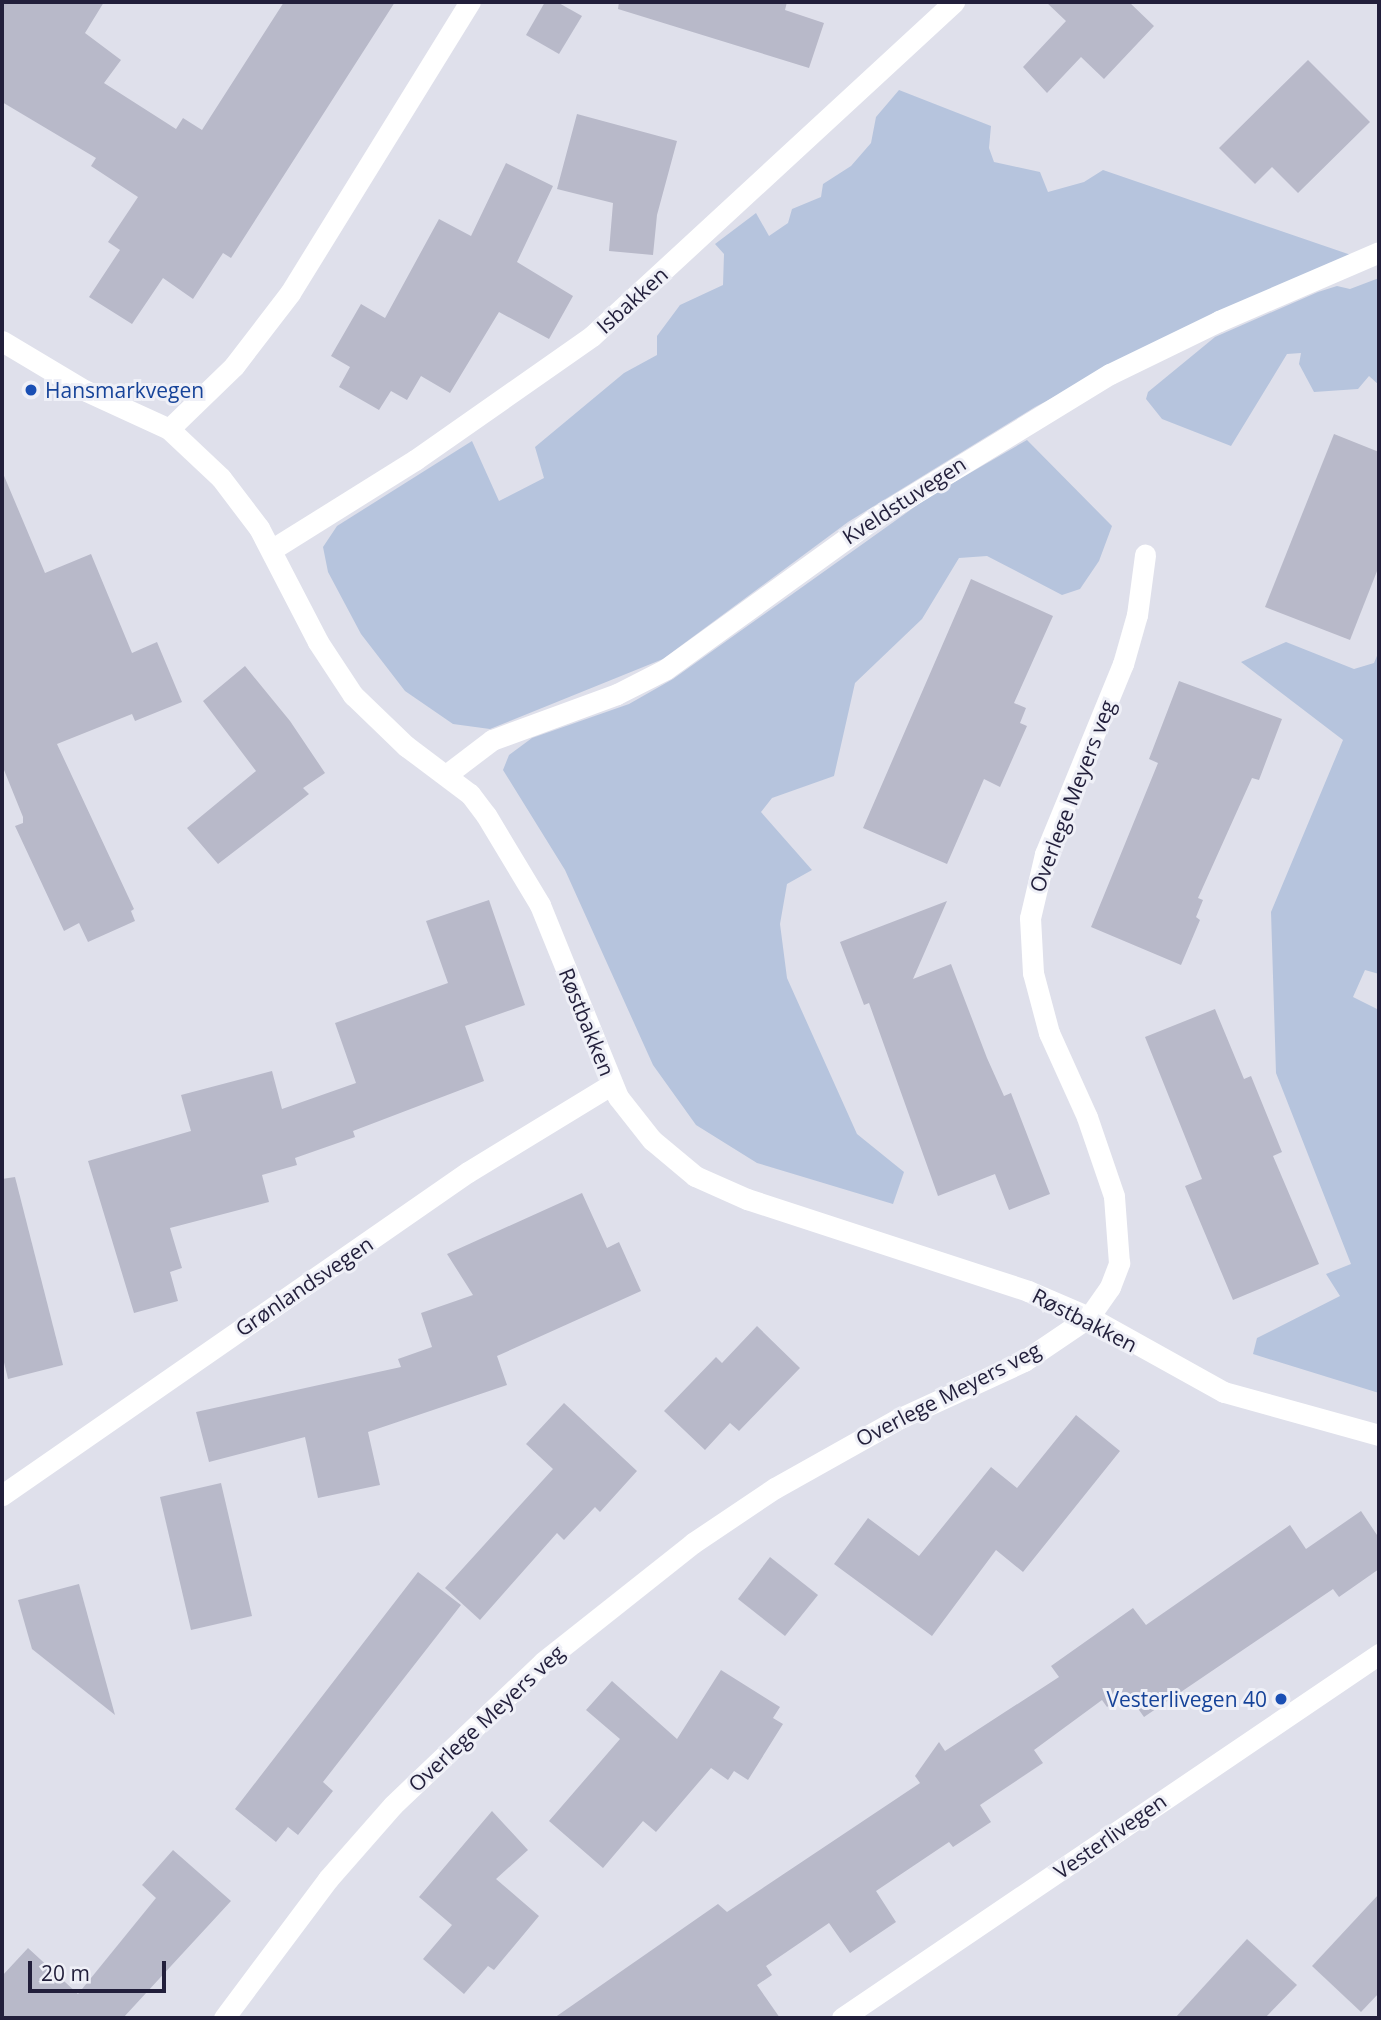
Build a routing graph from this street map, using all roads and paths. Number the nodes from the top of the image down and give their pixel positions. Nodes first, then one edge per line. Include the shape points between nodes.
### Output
1 (470, 2) edge
2 (954, 2) edge
3 (1379, 252) edge
4 (2, 341) edge
5 (169, 429) junction
6 (271, 550) junction
7 (1145, 555) dead end
8 (446, 775) junction
9 (611, 1084) junction
10 (1089, 1317) junction
11 (1379, 1435) edge
12 (2, 1495) edge
13 (1379, 1654) edge
14 (224, 2018) edge
15 (842, 2018) edge

1 - 5 street via 290,293 234,366
2 - 6 street, Isbakken via 592,336 426,453
3 - 8 street, Kveldstuvegen via 1110,374 873,519 666,669 596,704 492,740
4 - 5 street, Røstbakken via 84,390
5 - 6 street, Røstbakken via 221,478
6 - 8 street, Røstbakken via 317,642 353,695 406,746
7 - 10 street, Overlege Meyers veg via 1137,615 1123,664 1045,854 1030,918 1040,1000 1103,1161 1120,1231 1119,1263 1111,1287
8 - 9 street, Røstbakken via 470,794 527,876
9 - 10 street, Røstbakken via 652,1140 716,1188 977,1272
9 - 12 street, Grønlandsvegen via 468,1172
10 - 11 street, Røstbakken via 1224,1392
10 - 14 street, Overlege Meyers veg via 1024,1361 831,1453 694,1543 625,1595 543,1662 393,1805 328,1879
13 - 15 street, Vesterlivegen

